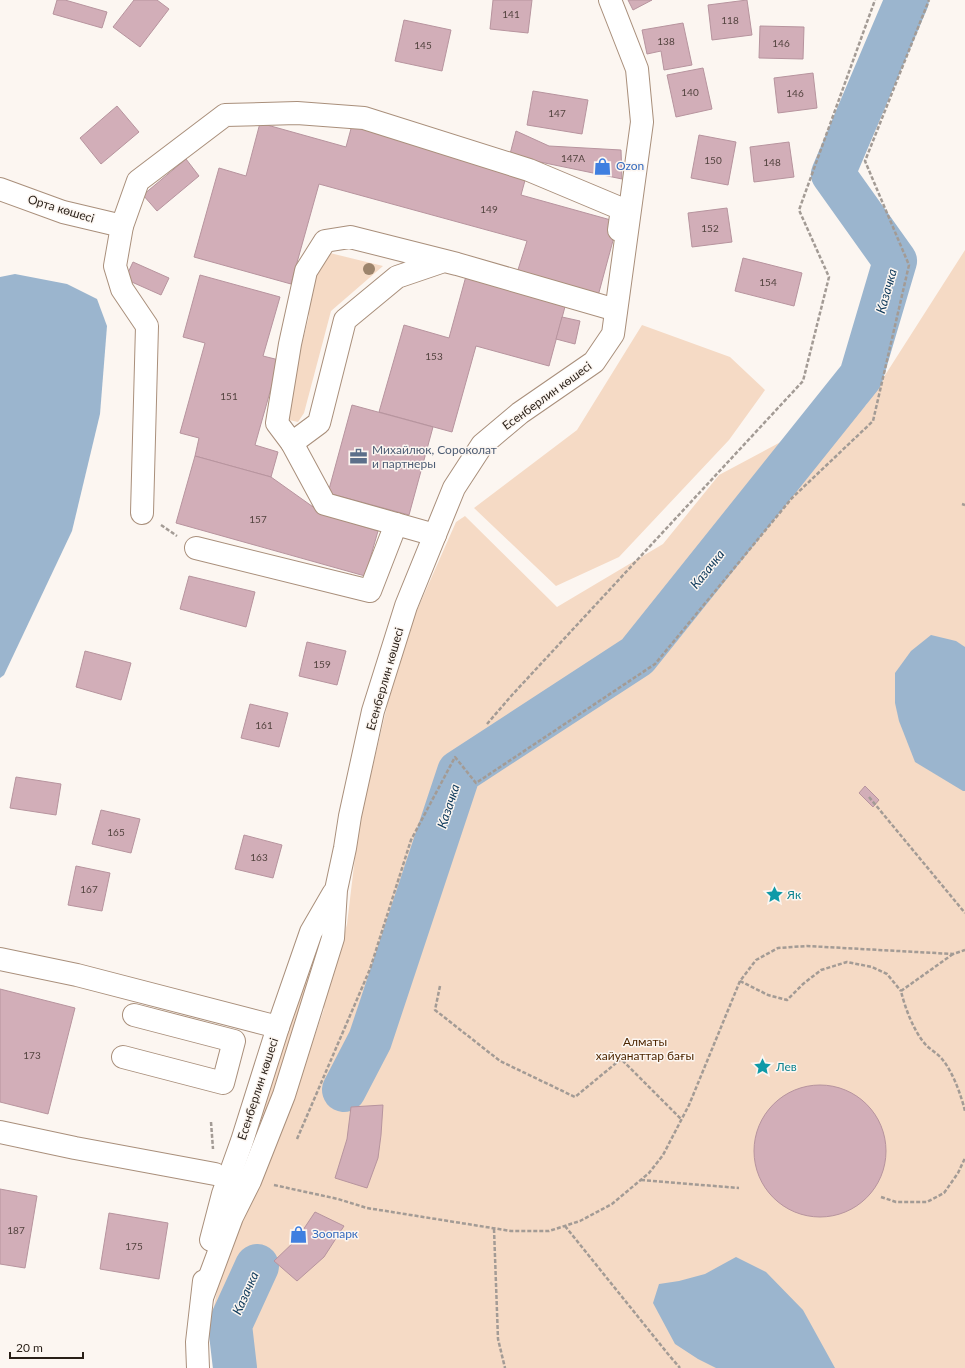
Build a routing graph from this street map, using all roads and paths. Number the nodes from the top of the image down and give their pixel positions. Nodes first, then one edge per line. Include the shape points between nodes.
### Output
1 (610, 0) edge
2 (875, 0) edge
3 (929, 0) edge
4 (0, 189) edge
5 (122, 226) junction
6 (444, 261) junction
7 (612, 309) junction
8 (292, 443) junction
9 (142, 513) joint
10 (396, 524) junction
11 (435, 535) junction
12 (196, 548) joint
13 (487, 724) dead end
14 (869, 797) dead end
15 (336, 890) junction
16 (965, 913) edge
17 (965, 950) edge
18 (953, 954) junction
19 (0, 959) edge
20 (740, 981) junction
21 (440, 986) dead end
22 (901, 992) junction
23 (134, 1015) dead end
24 (240, 1018) junction
25 (278, 1027) junction
26 (234, 1041) junction
27 (123, 1057) dead end
28 (965, 1111) edge
29 (681, 1119) junction
30 (0, 1132) edge
31 (297, 1139) dead end
32 (965, 1158) edge
33 (215, 1174) dead end
34 (640, 1180) junction
35 (270, 1184) dead end
36 (739, 1188) dead end
37 (881, 1197) dead end
38 (564, 1226) junction
39 (494, 1228) junction
40 (203, 1295) junction
41 (198, 1368) edge
42 (505, 1368) edge
43 (680, 1368) edge

1 - 7 street, Есенберлин көшесі via 637,69 642,122
2 - 13 path via 799,210 829,277 803,382
3 - 31 path via 865,161 909,265 873,421 792,498 655,664 476,784 455,757 411,840 370,969
4 - 5 street, Орта көшесі via 63,212
5 - 7 street via 138,181 225,115 297,113 364,118 529,170 622,209
5 - 9 street via 115,266 122,289 147,326
6 - 7 street
6 - 8 street via 397,277 345,320 319,423
6 - 8 street via 350,237 325,241 306,271 290,344 277,423
7 - 11 street, Есенберлин көшесі via 613,334 594,362 520,413 482,445 454,488
8 - 10 street via 325,504
9 - 12 path
10 - 11 street
10 - 12 street via 370,591
11 - 15 street, Есенберлин көшесі via 406,606 373,711
14 - 16 path
15 - 25 street, Есенберлин көшесі via 311,932
15 - 40 street, Есенберлин көшесі via 333,938 284,1095 250,1180 232,1217
17 - 18 path
18 - 20 path via 807,946 778,948 756,960
18 - 22 path
19 - 24 street via 77,975
20 - 22 path via 787,1000 822,970 847,962 872,967 887,974
20 - 29 path
21 - 29 path via 435,1010 500,1061 575,1097 621,1059
22 - 28 path via 905,1009 915,1027 925,1043 943,1060 950,1073
23 - 26 street
24 - 25 street
24 - 26 street
25 - 40 street, Есенберлин көшесі via 223,1194 206,1257
26 - 27 street via 223,1083
29 - 34 path via 663,1155
30 - 33 street
32 - 37 path via 944,1193 927,1202 896,1202
34 - 36 path
34 - 38 path via 612,1204 580,1221
35 - 39 path via 368,1208
38 - 39 path via 549,1231 511,1231
38 - 43 path
39 - 42 path via 498,1338
40 - 41 street, Есенберлин көшесі via 197,1342

